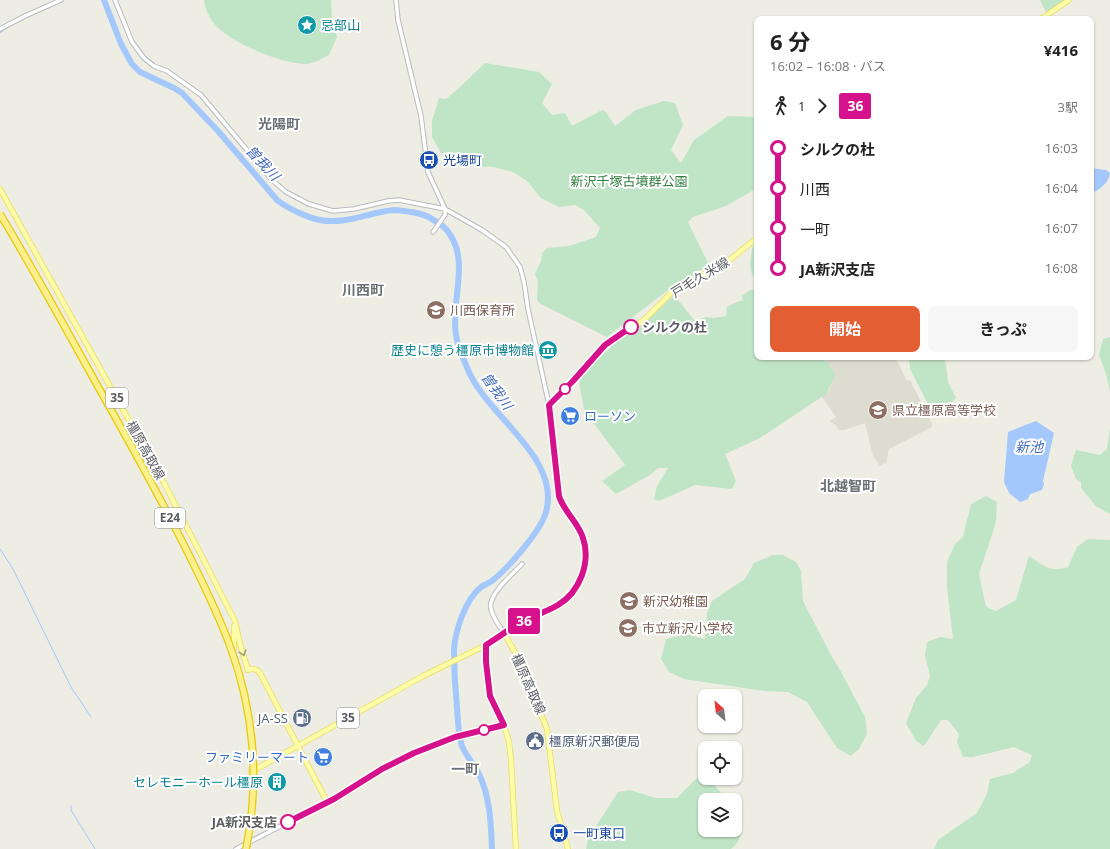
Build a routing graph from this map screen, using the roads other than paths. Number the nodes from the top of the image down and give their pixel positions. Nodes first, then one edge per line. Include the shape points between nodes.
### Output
1 (61, 0) edge
2 (115, 0) edge
3 (396, 0) edge
4 (1069, 0) edge
5 (1045, 16) edge
6 (0, 29) edge
7 (0, 189) edge
8 (446, 209) junction
9 (0, 214) edge
10 (434, 231) dead end
11 (754, 240) edge
12 (549, 405) junction
13 (522, 564) dead end
14 (228, 609) junction
15 (504, 634) junction
16 (234, 648) dead end
17 (298, 746) junction
18 (251, 772) dead end
19 (327, 802) junction
20 (236, 849) edge
21 (246, 849) edge
22 (516, 849) edge
23 (568, 849) edge

1 - 6 street
2 - 8 street via 132,42 144,58 201,95 272,180 286,192 309,204 332,211 399,200
3 - 8 street via 398,20 421,116 426,165
4 - 5 main road
7 - 14 main road, 橿原高取線 / 35 via 161,477
8 - 10 street
8 - 12 street via 506,247 520,267
9 - 21 highway, E24, bridge via 164,506 202,581 230,646 246,703 253,751 254,785
11 - 12 main road, 戸毛久米線 via 727,262 674,291 644,320 605,345
12 - 15 main road via 559,496 583,538 584,566 576,586 564,601
13 - 15 street via 494,594 490,603 494,618
14 - 16 main road, 橿原高取線 / 35 via 234,626
14 -> 17 main road, 橿原高取線 / 35 via 236,624 248,670 253,669 260,673
15 - 17 main road, 35
15 - 23 main road, 橿原高取線 via 547,729 557,811
17 - 18 main road, 35
17 - 19 main road, 橿原高取線 / 35
19 - 20 street
19 - 22 main road via 384,768 421,750 455,737 504,725 511,760

